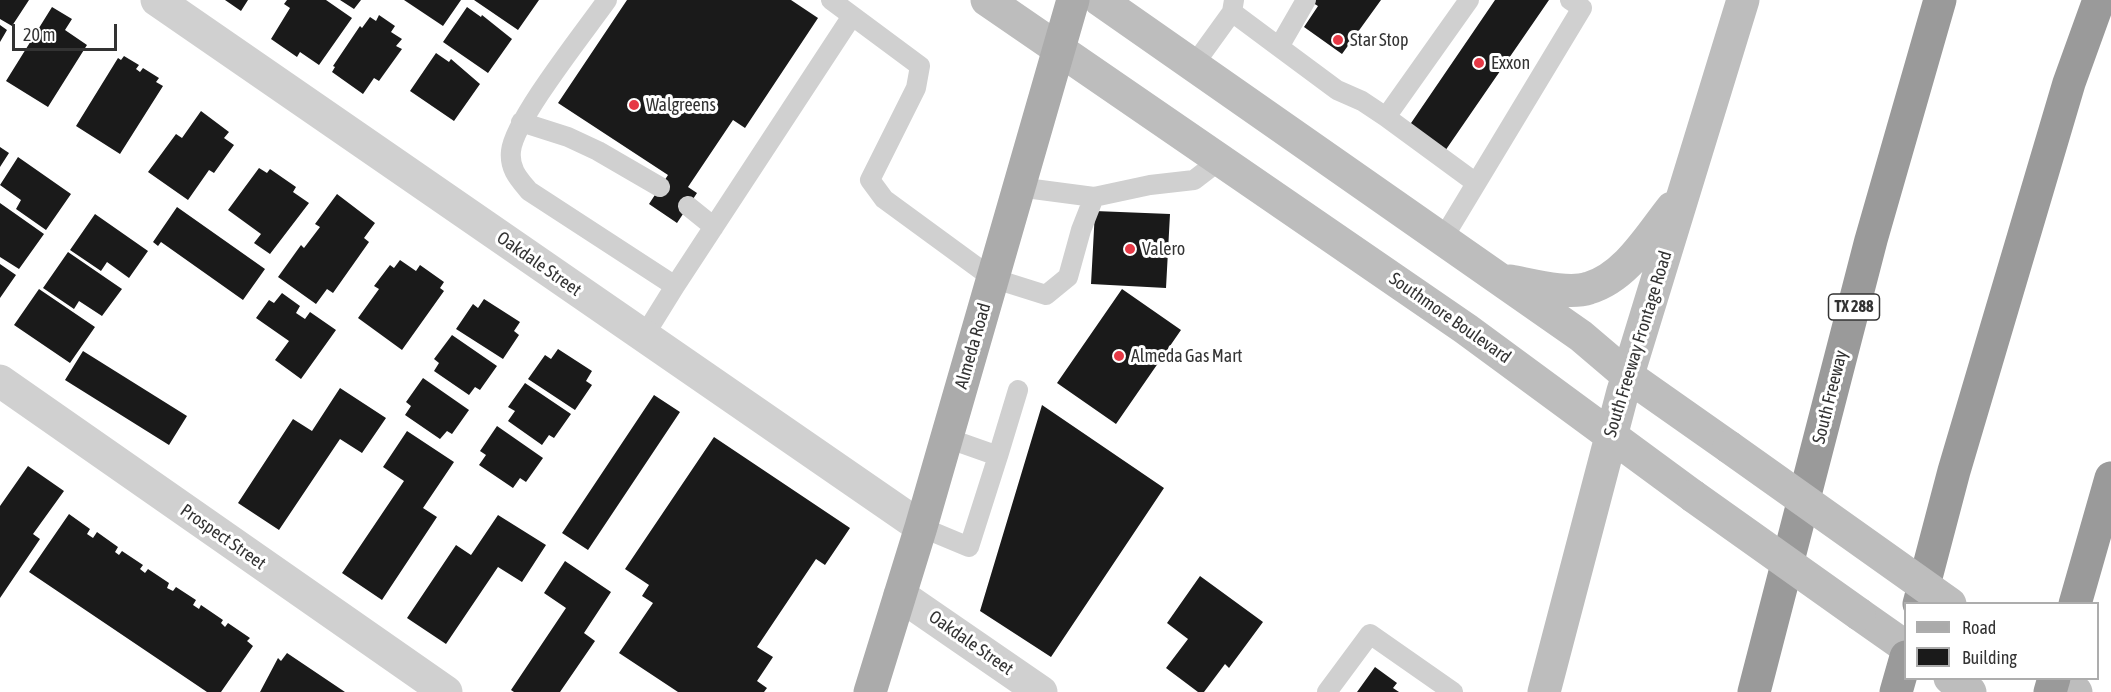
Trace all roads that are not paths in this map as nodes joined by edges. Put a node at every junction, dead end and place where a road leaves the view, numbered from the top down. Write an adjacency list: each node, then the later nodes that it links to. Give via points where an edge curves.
1 (157, 0): 32 (street, Oakdale Street)
2 (607, 0): 19 (lane)
3 (831, 0): 14 (lane)
4 (987, 0): 16 (main road, Southmore Boulevard)
5 (1073, 0): 16 (main road, Almeda Road)
6 (1100, 0): 17 (main road)
7 (1306, 0): 15 (lane)
8 (1469, 0): 18 (lane)
9 (1570, 0): 21 (lane, via 1582,8)
10 (1743, 0): 24 (main road, South Freeway Frontage Road)
11 (1941, 0): 45 (highway, South Freeway / TX 288, via 1871,240)
12 (2099, 0): 42 (highway, via 2059,117)
13 (1233, 6): 15 (lane); 17 (lane)
14 (852, 16): 27 (lane); 29 (lane, via 920,66 915,88 870,180 884,199)
15 (1279, 47): 18 (lane, via 1337,90)
16 (1057, 49): 20 (main road, Southmore Boulevard); 22 (main road, Almeda Road)
17 (1193, 66): 28 (main road)
18 (1386, 117): 21 (lane)
19 (521, 122): 23 (lane, via 598,151); 31 (lane, via 510,151 514,173 530,191)
20 (1220, 160): 25 (lane, via 1194,180 1150,184); 36 (main road, Southmore Boulevard, via 1466,329)
21 (1476, 183): 28 (lane)
22 (1018, 187): 25 (lane); 29 (main road, Almeda Road)
23 (660, 188)
24 (1683, 195): 30 (main road, via 1624,268 1588,289 1551,289); 33 (main road, South Freeway Frontage Road)
25 (1095, 197): 29 (lane, via 1068,277 1046,295)
26 (688, 206): 27 (lane)
27 (714, 227): 31 (lane)
28 (1442, 240): 30 (main road)
29 (992, 278): 37 (main road, Almeda Road)
30 (1498, 279): 33 (main road, via 1581,336)
31 (675, 286): 32 (lane)
32 (645, 336): 40 (street, Oakdale Street)
33 (1628, 376): 36 (main road, South Freeway Frontage Road); 43 (main road, bridge)
34 (0, 381): 50 (street, Prospect Street)
35 (1018, 390): 38 (lane)
36 (1611, 435): 46 (main road, Southmore Boulevard, bridge); 55 (main road, South Freeway Frontage Road)
37 (947, 438): 38 (lane); 40 (main road, Almeda Road)
38 (998, 456): 40 (lane, via 969,547)
39 (2111, 478): 44 (highway)
40 (921, 527): 41 (main road, Almeda Road)
41 (900, 595): 51 (main road, Almeda Road); 52 (street, Oakdale Street)
42 (1919, 602)
43 (1949, 602)
44 (2075, 602)
45 (1775, 616): 56 (highway, South Freeway / TX 288); 57 (highway)
46 (1904, 646)
47 (1904, 661): 58 (highway)
48 (1953, 680): 59 (main road)
49 (2058, 680): 60 (main road)
50 (432, 688)
51 (870, 692)
52 (1041, 692)
53 (1328, 692): 54 (lane, via 1370,634)
54 (1454, 692)
55 (1544, 692)
56 (1754, 692)
57 (1758, 692)
58 (1896, 692)
59 (1970, 692)
60 (2076, 692)

